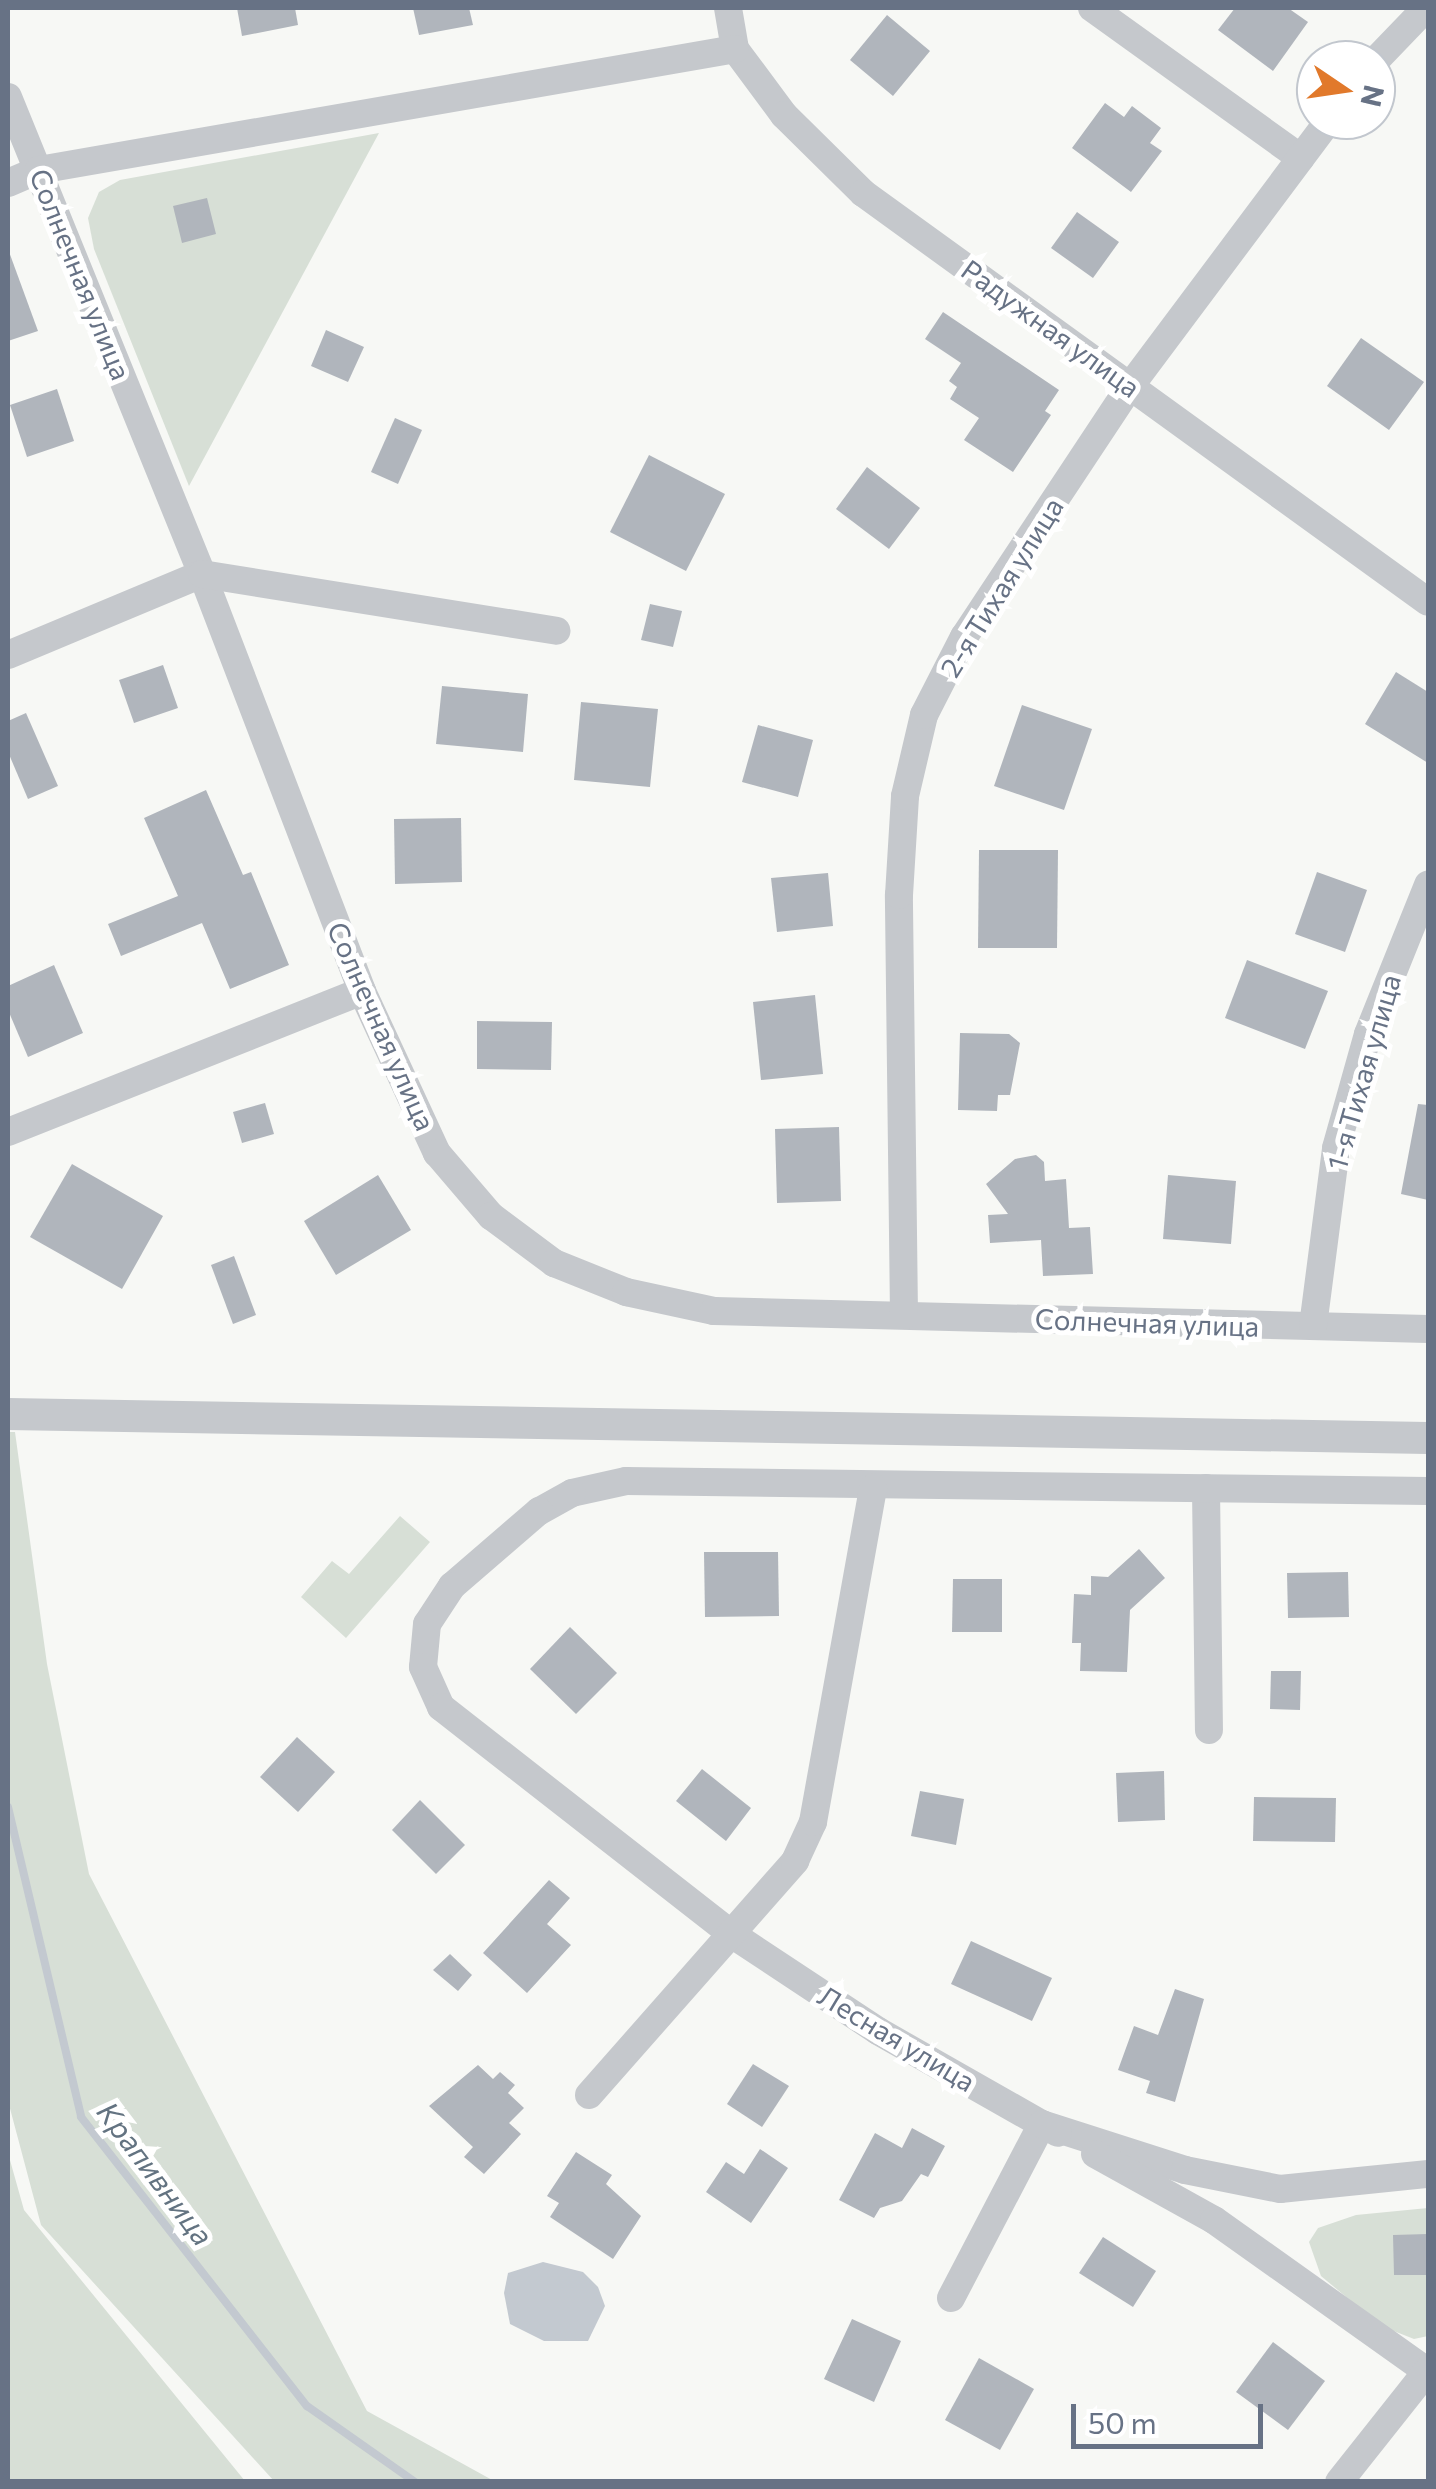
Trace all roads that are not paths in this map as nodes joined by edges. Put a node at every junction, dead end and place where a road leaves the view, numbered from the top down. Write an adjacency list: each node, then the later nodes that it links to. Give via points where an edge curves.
1 (728, 8): 5 (street, Радужная улица)
2 (1092, 8): 8 (street)
3 (1426, 8): 4 (street)
4 (1395, 40)
5 (735, 49): 9 (street); 11 (street, Радужная улица, via 784,116 863,192)
6 (8, 97): 9 (street, Солнечная улица)
7 (1314, 140): 8 (street, 2-я Тихая улица)
8 (1301, 158): 11 (street, 2-я Тихая улица)
9 (39, 170): 10 (street); 12 (street, Солнечная улица)
10 (8, 183)
11 (1132, 385): 13 (street, Радужная улица); 19 (street, 2-я Тихая улица, via 964,637 924,715 905,796 899,896)
12 (202, 574): 14 (street); 15 (street); 17 (street, Солнечная улица)
13 (1428, 602)
14 (556, 631)
15 (8, 655)
16 (1428, 885): 20 (street, 1-я Тихая улица, via 1368,1034 1336,1148)
17 (362, 991): 18 (street); 19 (street, Солнечная улица, via 437,1153 491,1216 554,1263 626,1292 714,1311)
18 (8, 1132)
19 (904, 1315): 20 (street, Солнечная улица)
20 (1314, 1326): 21 (street, Солнечная улица)
21 (1428, 1329)
22 (8, 1414): 23 (street)
23 (1428, 1438)
24 (874, 1487): 25 (street); 28 (street, via 813,1822 796,1861); 28 (street, Лесная улица, via 626,1481 572,1494 539,1511 452,1586 427,1624 423,1667 441,1707)
25 (1206, 1488): 26 (street); 27 (street)
26 (1428, 1491)
27 (1209, 1730)
28 (733, 1936): 29 (street); 30 (street, Лесная улица, via 878,2031)
29 (589, 2095)
30 (1042, 2124): 31 (street, Лесная улица, via 1185,2170 1280,2188); 32 (street); 33 (street, via 1214,2220)
31 (1428, 2174)
32 (951, 2298)
33 (1428, 2371): 34 (street)
34 (1338, 2482)

